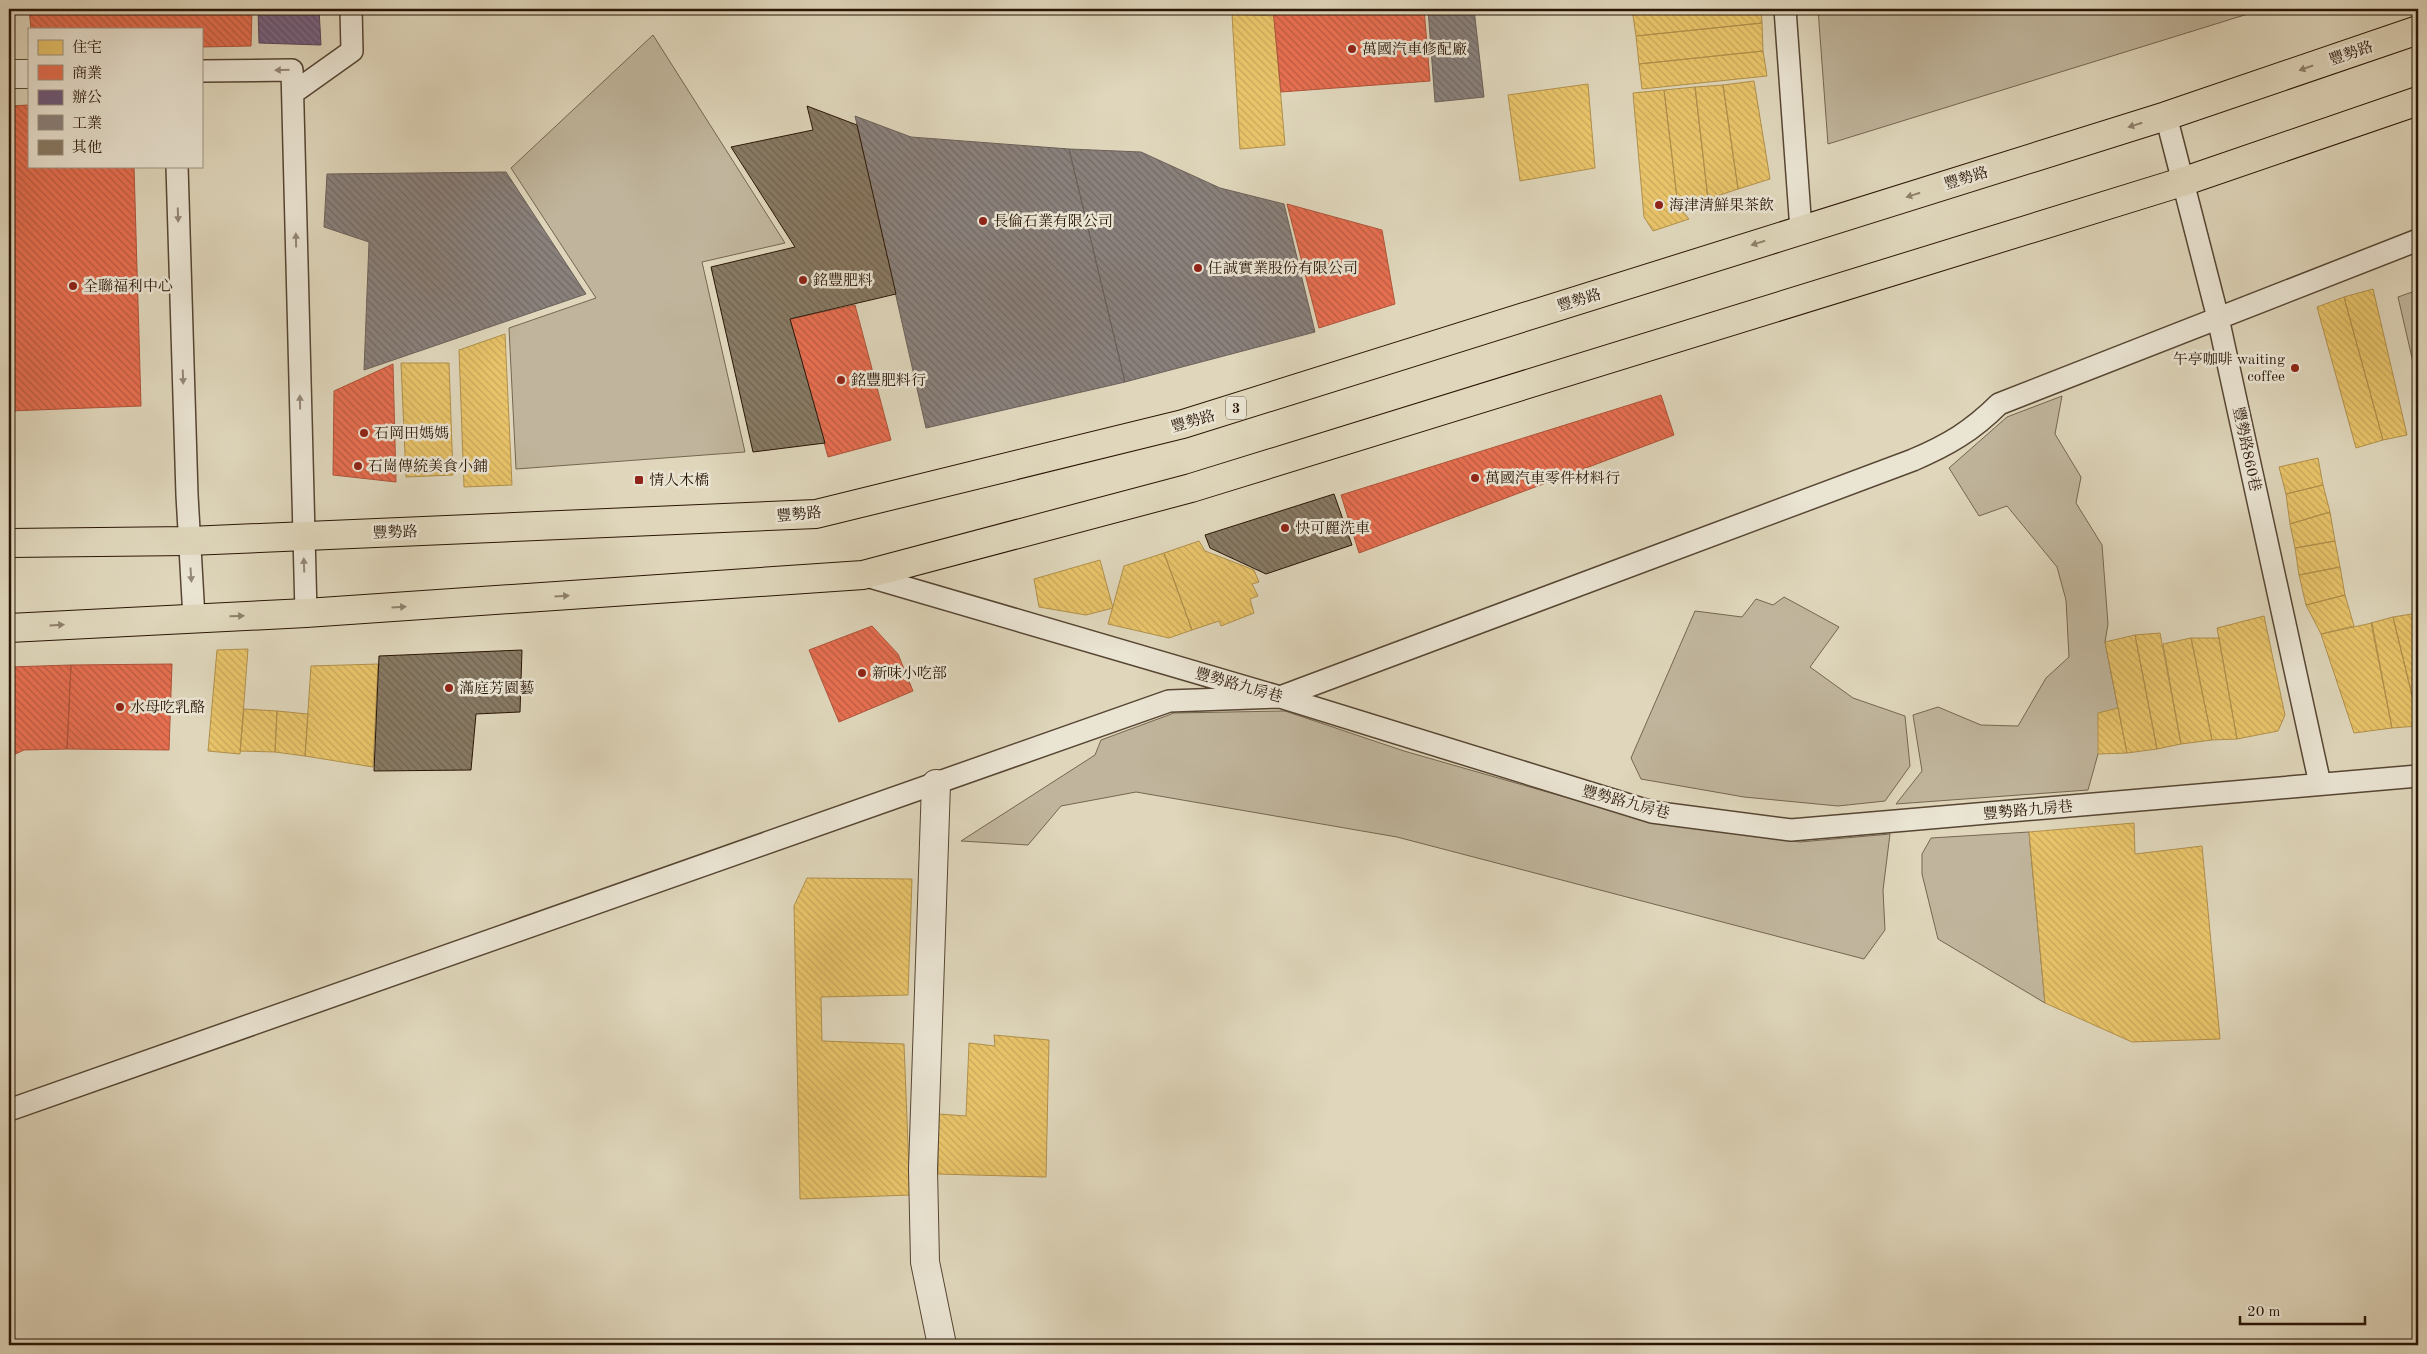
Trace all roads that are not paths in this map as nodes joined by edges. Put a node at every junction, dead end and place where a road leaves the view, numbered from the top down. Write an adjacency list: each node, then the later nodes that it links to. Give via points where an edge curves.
1 (351, 9): 7 (lane, via 352,51)
2 (1786, 9): 12 (lane)
3 (2418, 30): 9 (main road, 豐勢路 / 3, one-way to 9)
4 (202, 71): 7 (lane, one-way to 4, via 292,70)
5 (9, 74): 6 (street)
6 (28, 74)
7 (293, 93): 15 (lane, one-way to 7)
8 (2418, 101): 11 (main road)
9 (2166, 116): 11 (lane, 豐勢路860巷); 12 (main road, 豐勢路 / 3, one-way to 12)
10 (177, 168): 16 (lane, one-way to 16)
11 (2185, 181): 14 (lane, 豐勢路860巷); 18 (main road, via 1191,488)
12 (1800, 230): 15 (main road, 豐勢路 / 3, one-way to 15, via 1183,424 816,514)
13 (2418, 240): 14 (lane)
14 (2218, 318): 22 (lane, via 1999,404 1964,435 1913,460); 25 (lane, 豐勢路860巷)
15 (303, 535): 16 (main road, 豐勢路 / 3); 19 (lane, one-way to 15)
16 (189, 541): 17 (main road, 豐勢路 / 3); 20 (lane, one-way to 20)
17 (9, 543)
18 (863, 575): 19 (main road, one-way to 18); 22 (lane, 豐勢路九房巷)
19 (306, 613): 20 (main road, one-way to 19)
20 (194, 618): 21 (main road, one-way to 20)
21 (9, 628)
22 (1280, 696): 24 (lane, via 1169,702); 25 (lane, 豐勢路九房巷, via 1652,812 1791,830)
23 (2418, 776): 25 (lane, 豐勢路九房巷)
24 (936, 784): 26 (lane); 27 (street, via 923,1169 925,1262)
25 (2320, 784)
26 (9, 1110)
27 (942, 1345)

